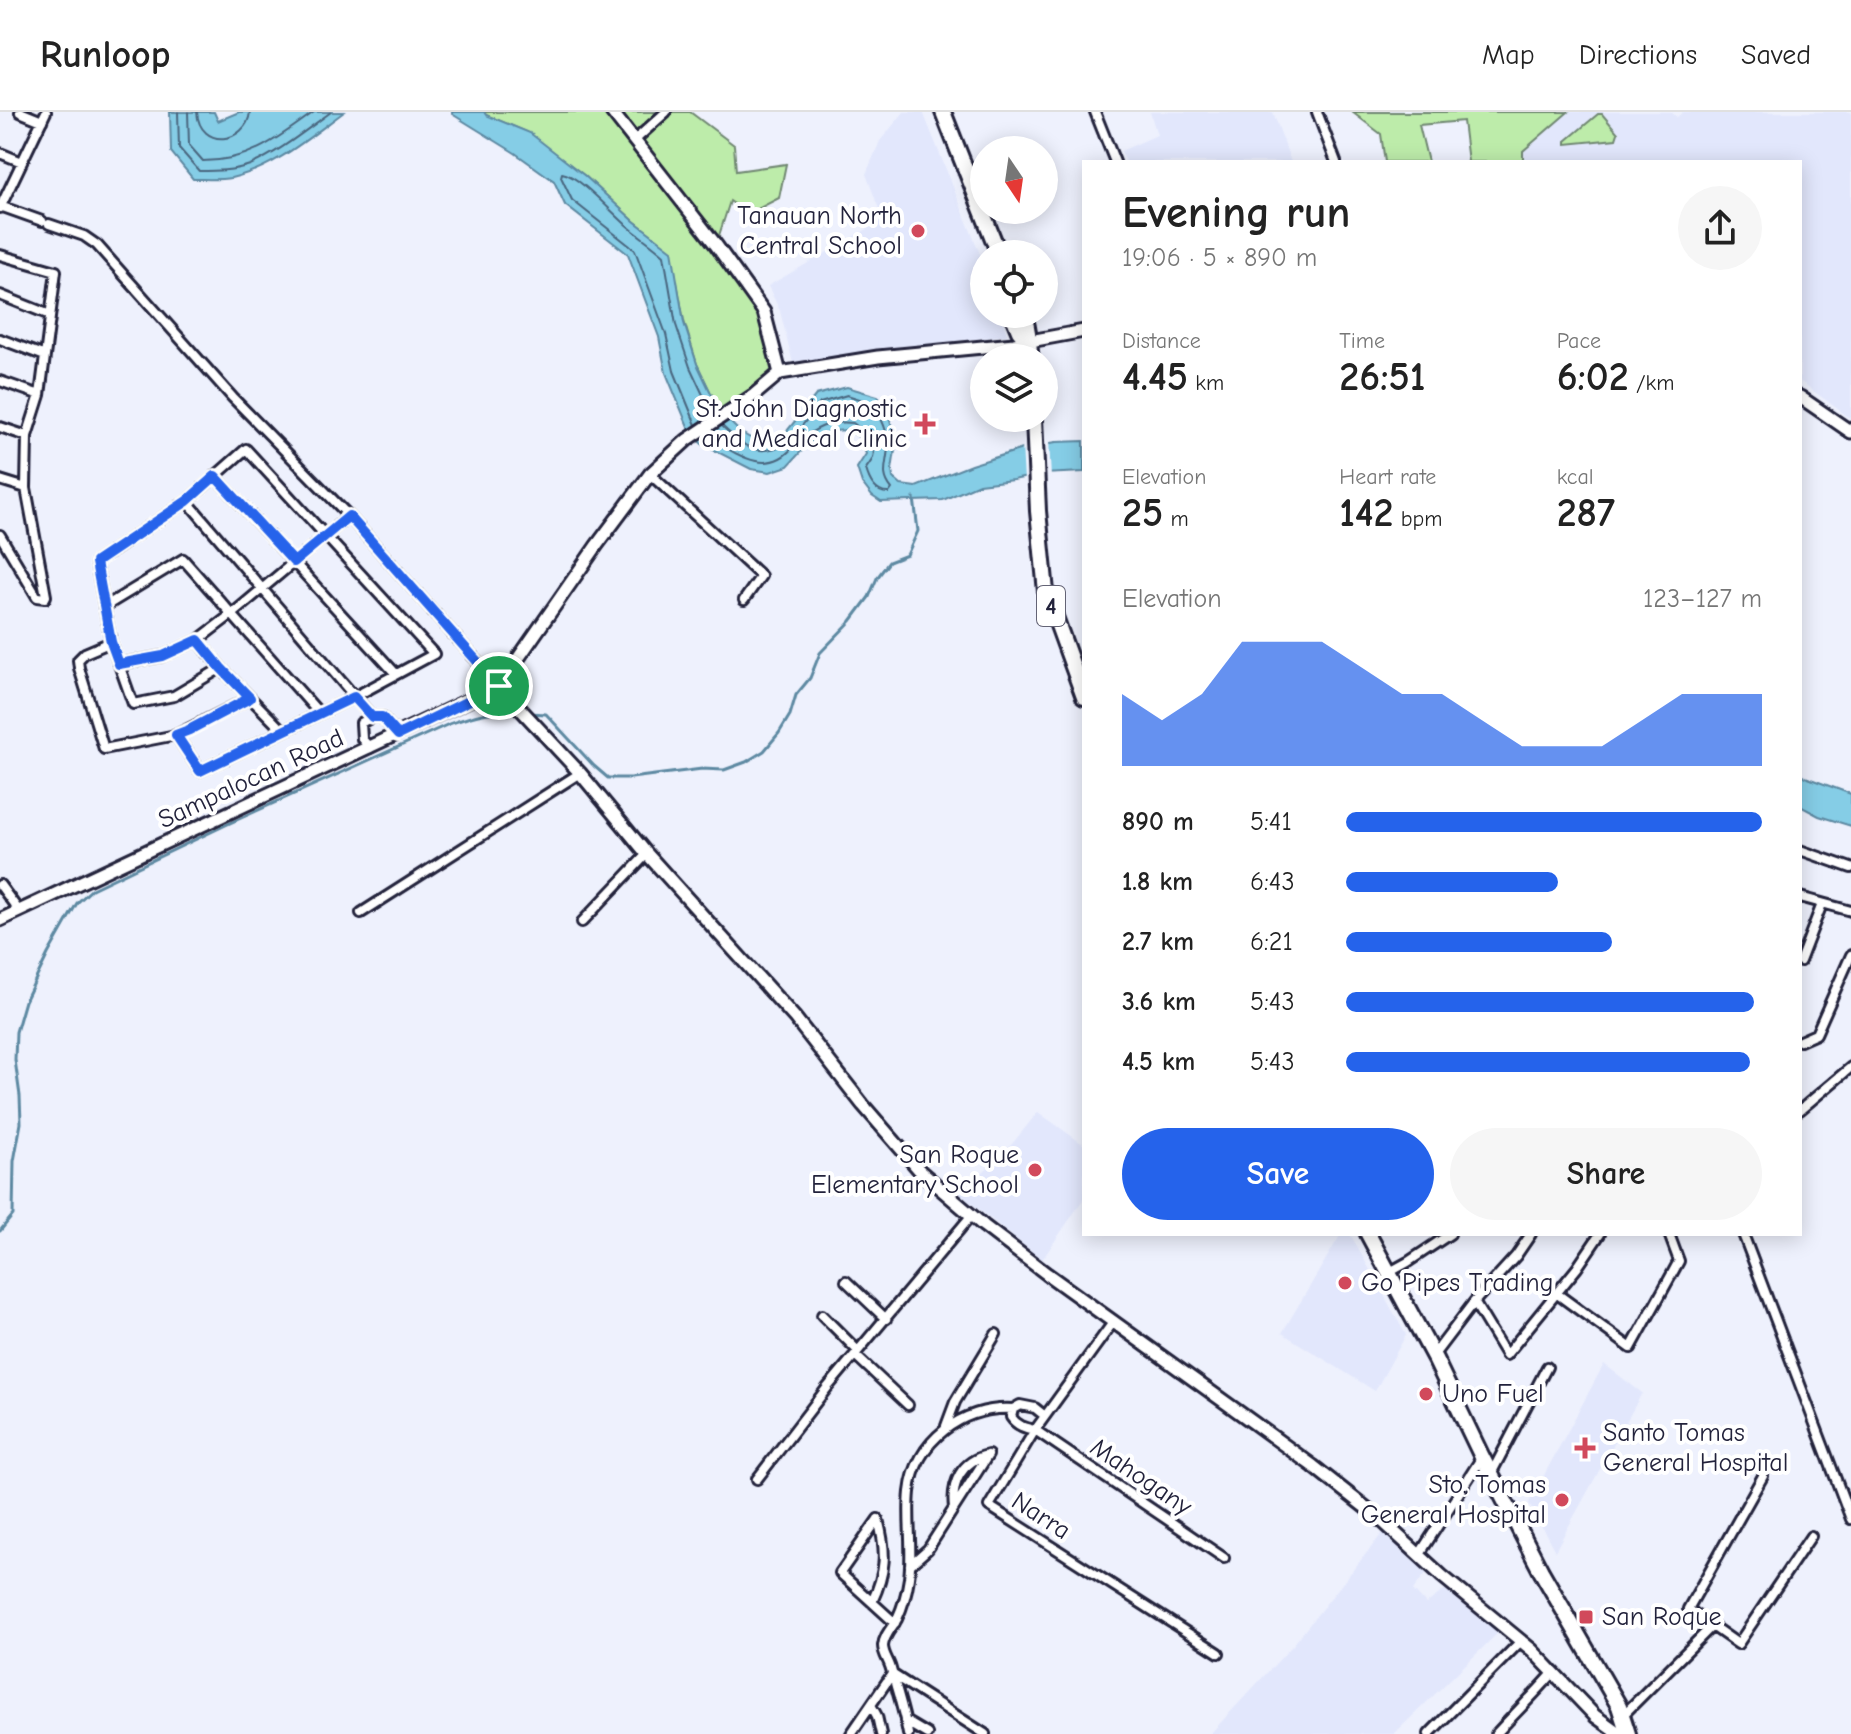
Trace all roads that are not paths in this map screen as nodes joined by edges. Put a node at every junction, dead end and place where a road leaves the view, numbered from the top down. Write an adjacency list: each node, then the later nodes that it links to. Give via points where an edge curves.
1 (20, 112): 8 (street)
2 (612, 112): 9 (street)
3 (666, 112): 9 (street)
4 (933, 112): 15 (highway)
5 (943, 112): 16 (highway)
6 (1095, 112): 11 (street)
7 (1317, 112): 12 (street)
8 (44, 116): 13 (street)
9 (635, 140): 26 (street, via 764,312)
10 (0, 153): 13 (street)
11 (1114, 160)
12 (1335, 160)
13 (22, 162): 14 (street)
14 (0, 207): 39 (street, via 97,245 233,398)
15 (983, 240)
16 (993, 240)
17 (0, 255): 19 (street, via 56,271)
18 (0, 295): 19 (street)
19 (50, 315): 25 (street)
20 (1018, 328): 24 (highway)
21 (1028, 328): 24 (highway)
22 (1082, 331): 24 (street)
23 (0, 339): 25 (street)
24 (1028, 342): 26 (street)
25 (45, 356): 28 (street)
26 (780, 373): 34 (street, Sampalocan Road, via 687,440)
27 (0, 381): 28 (street)
28 (40, 395): 33 (street)
29 (1802, 398): 32 (street)
30 (0, 427): 33 (street)
31 (1034, 432): 53 (highway, 4, via 1046,592)
32 (1851, 432)
33 (27, 436): 37 (street)
34 (650, 474): 44 (street, via 761,576); 52 (street, Sampalocan Road)
35 (215, 476): 38 (street); 41 (street, via 246,449); 42 (street)
36 (0, 480): 37 (street)
37 (26, 488): 40 (street, via 45,598 37,597)
38 (187, 501): 43 (street); 45 (street, via 96,562)
39 (349, 516): 41 (street); 52 (street)
40 (0, 535)
41 (326, 536): 42 (street); 51 (street, via 434,654)
42 (294, 562): 43 (street); 51 (street)
43 (262, 588): 46 (street); 54 (street)
44 (744, 600)
45 (104, 607): 46 (street, via 183,559); 48 (street)
46 (232, 614): 47 (street); 56 (street)
47 (198, 640): 49 (street, via 163,656); 50 (street)
48 (111, 642): 49 (street); 59 (street, via 78,660 104,749)
49 (119, 664): 50 (street, via 133,704 174,696)
50 (221, 668): 55 (street)
51 (396, 674): 54 (street)
52 (499, 686): 60 (street, Sampalocan Road); 62 (street)
53 (1082, 691)
54 (354, 697): 56 (street); 57 (street)
55 (250, 698): 58 (street); 59 (street)
56 (319, 713): 58 (street)
57 (372, 717): 60 (street, via 382,717); 61 (street, via 361,723 362,739)
58 (283, 731): 59 (street, via 200,771)
59 (176, 735)
60 (398, 735): 61 (street, Sampalocan Road)
61 (370, 748): 69 (street, Sampalocan Road)
62 (580, 773): 64 (street); 71 (street)
63 (1802, 851): 65 (street)
64 (647, 854): 73 (street); 79 (street, via 795,1018 921,1172)
65 (1851, 868)
66 (0, 885): 69 (street)
67 (1802, 898): 68 (street)
68 (1822, 904): 70 (street); 75 (street)
69 (19, 911): 72 (street, Sampalocan Road)
70 (1851, 911)
71 (361, 913)
72 (0, 920)
73 (582, 922)
74 (1851, 955): 76 (street, via 1816,1034)
75 (1802, 956)
76 (1802, 1040)
77 (1851, 1067): 78 (street)
78 (1802, 1108)
79 (971, 1216): 91 (street); 92 (street)
80 (1369, 1236): 86 (highway)
81 (1447, 1236): 86 (street)
82 (1530, 1236): 89 (street)
83 (1599, 1236): 88 (street)
84 (1670, 1236): 88 (street, via 1679,1261 1631,1348)
85 (1744, 1236): 107 (street)
86 (1388, 1273): 95 (highway)
87 (846, 1281): 91 (street)
88 (1556, 1293): 89 (street, via 1506,1355)
89 (1474, 1302): 95 (street)
90 (822, 1315): 94 (street)
91 (886, 1319): 94 (street)
92 (1114, 1321): 99 (street, Narra); 109 (street, via 1313,1466)
93 (996, 1334): 100 (street)
94 (857, 1353): 97 (street); 105 (street)
95 (1433, 1356): 102 (highway)
96 (1547, 1367): 103 (street)
97 (908, 1405)
98 (1012, 1413): 99 (street, via 1026,1405); 100 (street, via 1002,1408 983,1412); 101 (street, via 1014,1423)
99 (1045, 1416): 101 (street, Narra)
100 (946, 1427): 111 (street, via 915,1466 908,1508)
101 (1035, 1430): 110 (street, Mahogany); 116 (street, Narra, via 989,1506)
102 (1482, 1457): 103 (highway); 109 (street)
103 (1491, 1475): 121 (highway)
104 (1763, 1476): 114 (street, via 1688,1609)
105 (757, 1479)
106 (954, 1509): 106 (street, via 952,1491 960,1473 988,1455); 111 (street, via 928,1549)
107 (1851, 1519)
108 (1811, 1536): 114 (street, via 1738,1644)
109 (1419, 1555): 115 (street)
110 (1224, 1558)
111 (910, 1565): 113 (street)
112 (872, 1602): 112 (street, via 885,1559 878,1519 840,1573); 113 (street)
113 (895, 1623): 118 (street, via 883,1643)
114 (1712, 1626): 121 (street)
115 (1521, 1641): 117 (street); 127 (street)
116 (1219, 1653)
117 (1554, 1672): 121 (street, via 1595,1716); 128 (street)
118 (892, 1674): 119 (street); 120 (street); 126 (street)
119 (871, 1705): 122 (street); 123 (street)
120 (905, 1721): 124 (street); 125 (street)
121 (1627, 1728)
122 (851, 1734)
123 (881, 1734)
124 (908, 1734)
125 (927, 1734)
126 (985, 1734)
127 (1429, 1734)
128 (1496, 1734)

